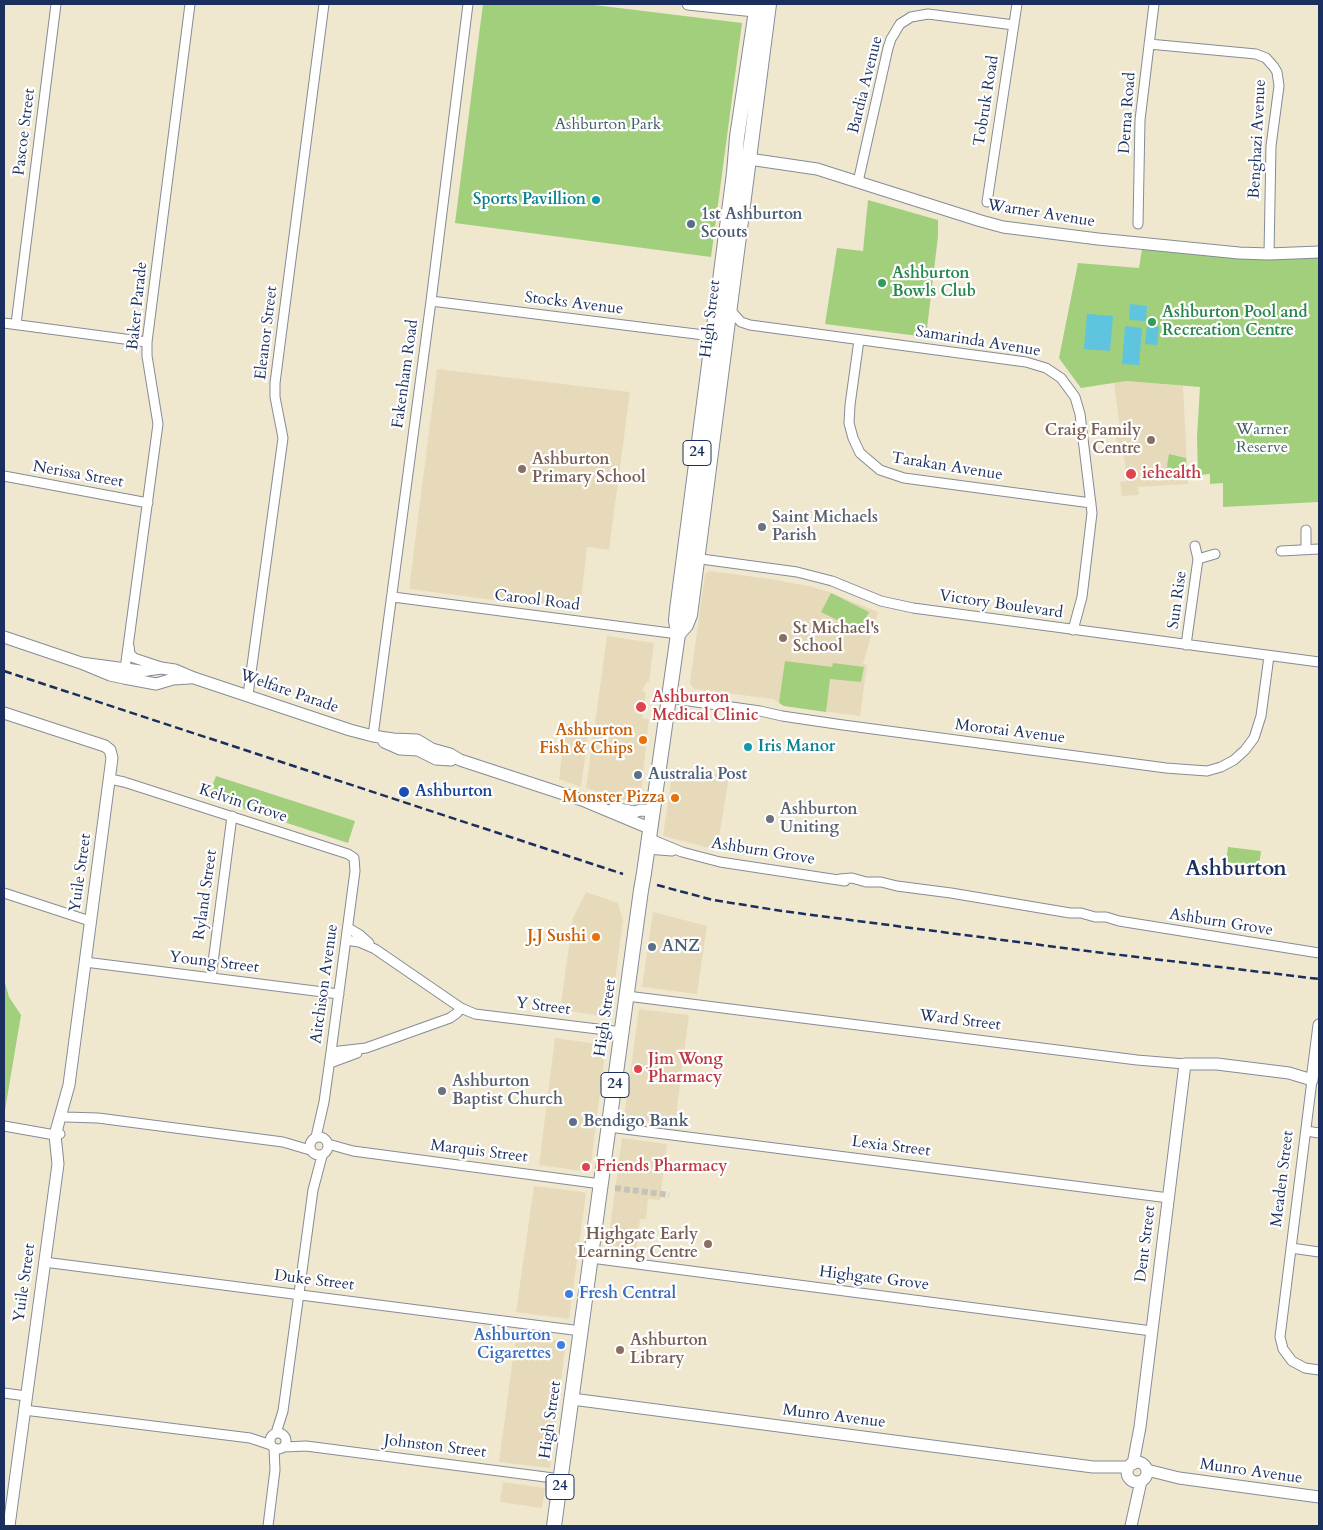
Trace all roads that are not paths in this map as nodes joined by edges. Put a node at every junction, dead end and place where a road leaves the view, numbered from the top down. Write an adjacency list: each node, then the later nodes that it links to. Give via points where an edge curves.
1 (56, 4): 21 (street, Pascoe Street)
2 (190, 4): 24 (street, Baker Parade)
3 (324, 4): 47 (street, Eleanor Street, via 275,383 282,438)
4 (469, 4): 18 (street, Fakenham Road)
5 (688, 4): 8 (street)
6 (1017, 4): 9 (street, Tobruk Road)
7 (1154, 4): 10 (street, Derna Road)
8 (762, 8): 11 (main road, High Street / 24, via 737,136); 12 (main road, High Street / 24)
9 (1014, 25): 13 (street, Bardia Avenue, via 928,14 911,17 900,24 888,48); 14 (street, Tobruk Road)
10 (1149, 44): 15 (street, Derna Road, via 1140,120); 17 (street, Benghazi Avenue, via 1256,54 1266,58 1274,67 1279,86 1271,146)
11 (736, 157): 12 (street, Warner Avenue); 22 (main road, High Street / 24)
12 (750, 160): 13 (street, Warner Avenue, via 805,167); 19 (main road, High Street / 24)
13 (858, 182): 17 (street, Warner Avenue, via 1003,227 1146,245)
14 (987, 202)
15 (1138, 224)
16 (1319, 252): 17 (street, Warner Avenue)
17 (1269, 254)
18 (431, 301): 22 (street, Stocks Avenue); 36 (street, Fakenham Road)
19 (730, 310): 23 (street, Samarinda Avenue, via 741,322 750,325); 34 (main road, High Street / 24)
20 (4, 323): 21 (street)
21 (16, 324): 24 (street)
22 (712, 336): 34 (main road, High Street / 24)
23 (859, 340): 27 (street, Samarinda Avenue, via 1026,362 1053,373 1070,390 1078,405); 27 (street, Tarakan Avenue, via 849,423 860,453 880,470 904,478)
24 (147, 342): 26 (street, Baker Parade, via 159,420)
25 (4, 476): 26 (street, Nerissa Street)
26 (148, 503): 40 (street, Baker Parade)
27 (1091, 503): 37 (street, Samarinda Avenue, via 1092,519)
28 (1306, 530): 30 (street)
29 (1195, 546): 35 (street, Sun Rise)
30 (1306, 549): 31 (street); 32 (street)
31 (1319, 549)
32 (1281, 551)
33 (1215, 554): 35 (street, Sun Rise)
34 (691, 557): 37 (street, Victory Boulevard, via 797,572 907,607); 38 (main road, High Street / 24, via 690,615)
35 (1198, 558): 41 (street, Sun Rise)
36 (392, 597): 38 (street, Carool Road); 50 (street, Fakenham Road)
37 (1078, 630): 41 (street, Victory Boulevard)
38 (678, 634): 48 (main road, High Street / 24)
39 (4, 637): 45 (street, Welfare Parade, via 81,662 100,672)
40 (128, 643): 44 (street, via 134,658); 45 (street, Baker Parade)
41 (1186, 645): 42 (street, Victory Boulevard)
42 (1269, 656): 43 (street, Victory Boulevard); 48 (street, Morotai Avenue, via 1254,738 1234,760 1207,771 843,725)
43 (1319, 662)
44 (166, 668): 45 (street, Welfare Parade); 46 (street, Welfare Parade)
45 (124, 674): 46 (street, Welfare Parade, via 156,684 179,677)
46 (194, 678): 47 (street, Welfare Parade)
47 (248, 695): 50 (street, Welfare Parade)
48 (668, 698): 53 (main road, High Street / 24)
49 (4, 713): 51 (street, Yuile Street, via 105,746 112,754)
50 (373, 736): 52 (street, Welfare Parade, via 394,747 420,746 436,759 460,760)
51 (110, 778): 54 (street, Kelvin Grove); 58 (street, Yuile Street)
52 (592, 803): 53 (street, Welfare Parade, via 634,812); 55 (street, Welfare Parade)
53 (652, 812): 55 (main road, High Street / 24)
54 (232, 816): 56 (street, Kelvin Grove, via 348,854 356,862); 64 (street, Ryland Street)
55 (648, 838): 62 (street, Ashburn Grove, via 682,852 730,863 840,879 865,887 896,886 961,895 1070,913 1095,922 1119,921); 66 (main road, High Street / 24, bridge)
56 (355, 870): 59 (street, Aitchison Avenue)
57 (4, 893): 58 (street)
58 (90, 921): 63 (street, Yuile Street)
59 (348, 928): 60 (street, Aitchison Avenue); 61 (street, Y Street)
60 (346, 940): 61 (street, Y Street); 65 (street, Aitchison Avenue)
61 (375, 948): 67 (street, Y Street)
62 (1319, 953)
63 (85, 962): 64 (street, Young Street); 75 (street, Yuile Street)
64 (210, 978): 65 (street, Young Street)
65 (339, 994): 71 (street, Aitchison Avenue)
66 (627, 996): 69 (main road, High Street / 24); 73 (street, Ward Street)
67 (461, 1008): 69 (street, Y Street, via 475,1014); 70 (street, via 450,1018)
68 (1319, 1025): 74 (street, Meaden Street)
69 (622, 1032): 77 (main road, High Street / 24)
70 (366, 1048): 71 (street); 72 (street)
71 (331, 1052): 72 (street, Aitchison Avenue)
72 (330, 1064): 82 (street, Aitchison Avenue)
73 (1185, 1064): 74 (street, Ward Street, via 1217,1064); 86 (street, Dent Street)
74 (1313, 1076): 78 (street, Meaden Street)
75 (65, 1114): 79 (street, Yuile Street); 81 (street, Marquis Street)
76 (4, 1126): 79 (street)
77 (609, 1127): 84 (main road, High Street / 24); 86 (street, Lexia Street)
78 (1306, 1131): 80 (street); 87 (street, Meaden Street)
79 (58, 1133): 90 (street, Yuile Street, via 62,1148)
80 (1319, 1133)
81 (283, 1142): 82 (street, Marquis Street); 83 (street, Marquis Street)
82 (321, 1145): 83 (street, Marquis Street, via 316,1156); 83 (street, Aitchison Avenue, via 309,1144); 84 (street, Marquis Street); 85 (street, Aitchison Avenue)
83 (311, 1152): 85 (street, Aitchison Avenue)
84 (601, 1184): 89 (main road, High Street / 24)
85 (313, 1190): 91 (street, Aitchison Avenue)
86 (1168, 1198): 92 (street, Dent Street)
87 (1291, 1248): 88 (street); 94 (street, Meaden Street, via 1280,1337 1283,1349 1292,1361 1305,1368)
88 (1319, 1252)
89 (591, 1258): 92 (street, Highgate Grove); 93 (main road, High Street / 24)
90 (44, 1262): 91 (street, Duke Street); 96 (street, Yuile Street)
91 (299, 1294): 93 (street, Duke Street); 99 (street, Aitchison Avenue)
92 (1152, 1330): 100 (street, Dent Street)
93 (581, 1331): 97 (main road, High Street / 24)
94 (1319, 1370)
95 (4, 1393): 96 (street)
96 (26, 1396): 98 (street, Yuile Street)
97 (572, 1399): 100 (street, Munro Avenue); 101 (main road, High Street / 24)
98 (24, 1410): 99 (street, Johnston Street); 104 (street, Yuile Street)
99 (279, 1441): 101 (street, Johnston Street); 105 (street, Aitchison Avenue)
100 (1137, 1472): 102 (street, Munro Avenue); 103 (street, Dent Street)
101 (561, 1479): 106 (main road, High Street / 24)
102 (1319, 1497)
103 (1131, 1524)
104 (9, 1526)
105 (268, 1526)
106 (554, 1526)

